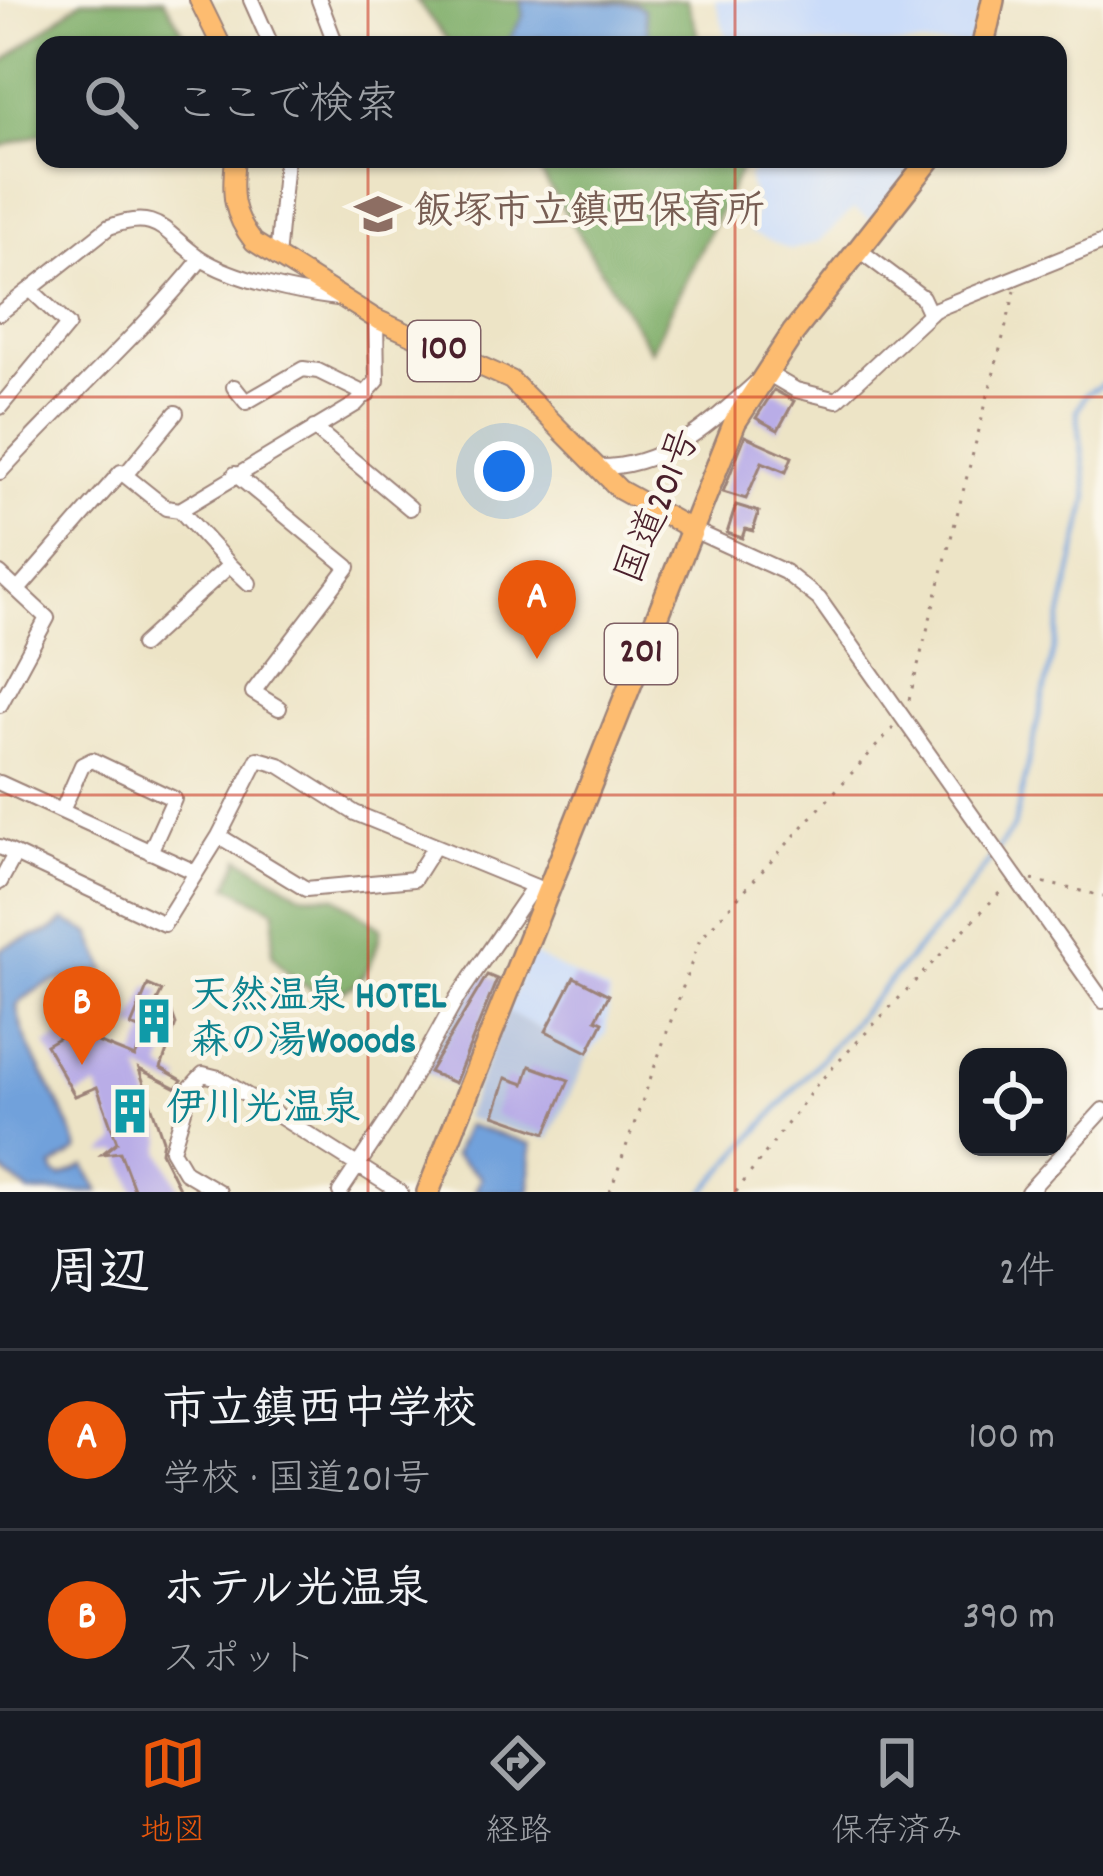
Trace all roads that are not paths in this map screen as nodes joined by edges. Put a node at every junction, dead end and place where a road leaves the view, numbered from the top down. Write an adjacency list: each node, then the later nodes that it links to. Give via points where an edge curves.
1 (199, 0): 5 (main road)
2 (251, 0): 6 (street)
3 (319, 0): 7 (street)
4 (993, 0): 8 (highway)
5 (217, 36)
6 (267, 36)
7 (333, 36)
8 (984, 36)
9 (234, 168): 15 (main road, 100, via 230,197 239,223)
10 (285, 168): 15 (street)
11 (923, 168): 13 (highway, 国道201号 / 201)
12 (1103, 242): 18 (street)
13 (859, 250): 18 (street, via 922,297); 21 (highway, 国道201号 / 201)
14 (201, 259): 16 (street, via 164,226 120,222); 17 (street, via 292,292); 28 (street, via 143,331 79,384)
15 (277, 259): 17 (main road, 100)
16 (31, 290): 19 (street); 24 (street, via 68,325)
17 (337, 298): 20 (main road, 100)
18 (930, 314): 21 (street, via 837,400)
19 (0, 316)
20 (376, 320): 23 (street, via 377,381); 27 (main road, 100, via 511,380)
21 (767, 373): 27 (street, via 658,457); 33 (highway, 国道201号 / 201, via 735,422)
22 (234, 386): 23 (street, via 246,402 303,369 318,370)
23 (367, 395): 26 (street)
24 (0, 407)
25 (176, 413): 30 (street)
26 (314, 428): 29 (street); 31 (street)
27 (596, 467): 33 (main road, 100, via 648,509)
28 (0, 472)
29 (236, 474): 32 (street); 40 (street, via 348,568 253,692)
30 (124, 475): 32 (street); 37 (street)
31 (410, 508)
32 (180, 510): 34 (street)
33 (691, 529): 49 (highway, 国道201号 / 201); 50 (street, via 800,581 819,599)
34 (230, 565): 36 (street); 38 (street)
35 (0, 574): 37 (street)
36 (249, 583)
37 (18, 590): 39 (street, via 47,618)
38 (142, 645)
39 (0, 705)
40 (279, 708)
41 (0, 783): 42 (street)
42 (62, 811): 46 (street); 46 (street, via 82,765 92,760 173,800)
43 (219, 836): 44 (street, via 306,889 413,879); 44 (street, via 258,758 356,813); 47 (street)
44 (435, 845): 49 (street)
45 (7, 851): 47 (street, via 164,924); 48 (street)
46 (150, 852): 47 (street)
47 (195, 872)
48 (0, 882)
49 (540, 889): 52 (street, via 458,998); 56 (highway, 国道201号 / 201)
50 (1103, 1001)
51 (1103, 1110): 57 (street)
52 (356, 1164): 53 (street, via 203,1074 191,1087 172,1150 185,1172); 54 (street); 55 (street)
53 (219, 1192)
54 (340, 1192)
55 (400, 1192)
56 (428, 1192)
57 (1028, 1192)

